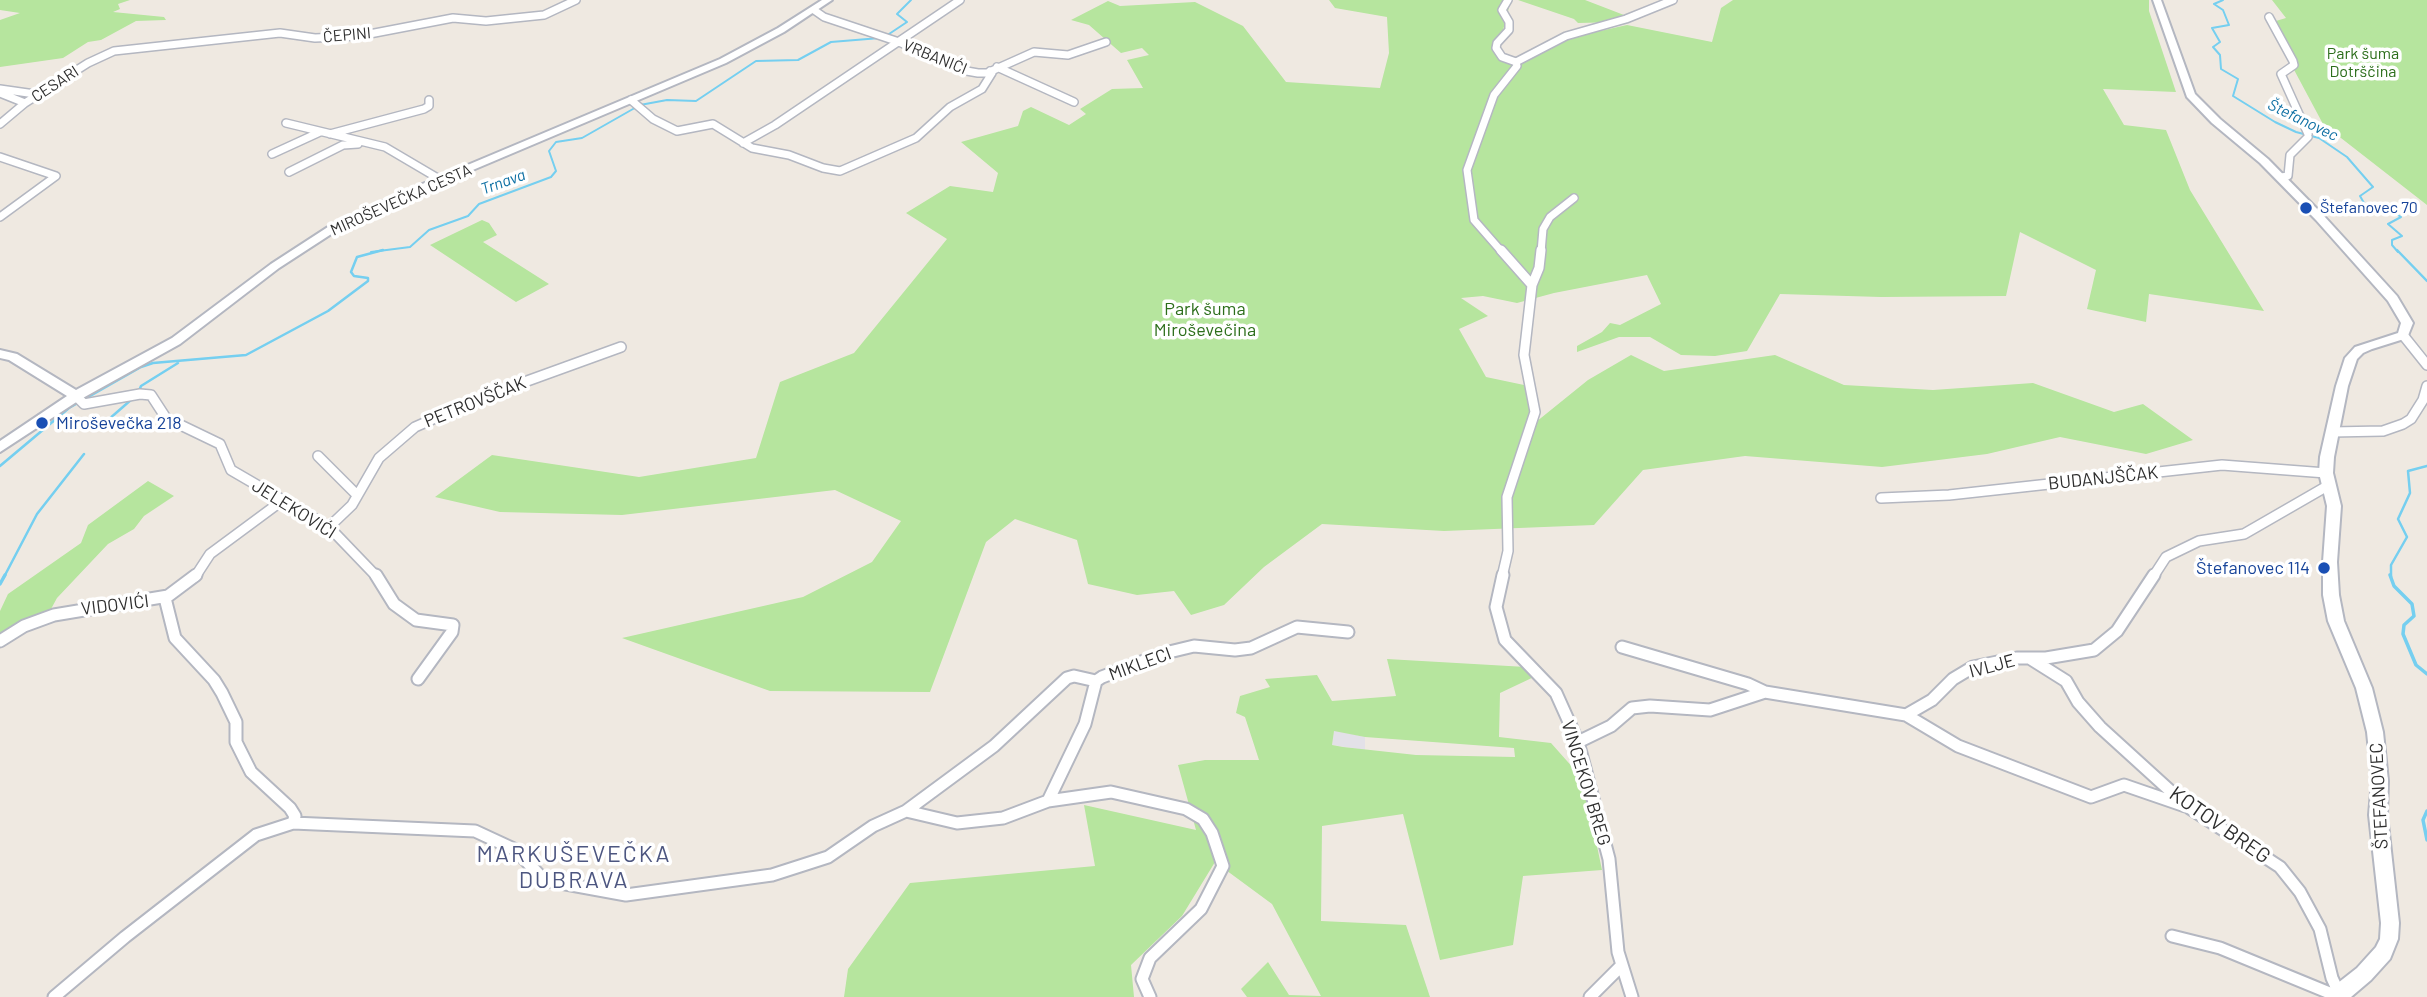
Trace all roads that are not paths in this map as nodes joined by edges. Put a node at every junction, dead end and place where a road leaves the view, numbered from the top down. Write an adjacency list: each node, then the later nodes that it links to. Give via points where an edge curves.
1 (576, 0): 11 (street, ČEPINI, via 544,15 486,22 453,18 359,36 314,38 280,33)
2 (828, 0): 7 (street, MIROŠEVEČKA CESTA)
3 (960, 0): 9 (street)
4 (1508, 0): 12 (street, via 1502,10 1509,30 1496,48 1502,57)
5 (1673, 0): 12 (street, via 1566,36)
6 (2157, 0): 29 (street, via 2190,95)
7 (814, 10): 9 (street, VRBANIĆI); 19 (street, MIROŠEVEČKA CESTA)
8 (2269, 17): 29 (street, via 2293,61 2281,74 2308,136 2290,155 2288,176)
9 (899, 42): 13 (street, VRBANIĆI, via 961,70 978,73); 24 (street)
10 (1105, 42): 13 (street, VRBANIĆI, via 1068,55 1034,52)
11 (114, 51): 15 (street, CESARI)
12 (1516, 62): 33 (street, via 1515,71 1494,95 1467,170 1474,220)
13 (994, 69): 17 (street); 24 (street, via 982,89 950,107 916,138 840,171)
14 (0, 91): 15 (street); 18 (street)
15 (42, 95): 18 (street, CESARI)
16 (429, 100): 23 (street, via 424,109)
17 (1074, 102)
18 (25, 103): 21 (street, CESARI)
19 (635, 104): 24 (street, via 677,131 713,124); 30 (street, MIROŠEVEČKA CESTA)
20 (286, 123): 22 (street)
21 (0, 124)
22 (320, 132): 23 (street); 26 (street)
23 (330, 135): 25 (street)
24 (743, 143)
25 (392, 152): 28 (street, via 348,144); 30 (street)
26 (272, 154)
27 (0, 157): 32 (street, via 57,176)
28 (289, 172)
29 (2281, 177): 34 (street, via 2401,309 2407,323)
30 (441, 180): 39 (street, MIROŠEVEČKA CESTA, via 335,227 176,341)
31 (1574, 198): 33 (street, VINCEKOV BREG, via 1550,217 1543,229 1539,268)
32 (0, 217)
33 (1532, 285): 57 (street, VINCEKOV BREG, via 1524,355 1527,383 1534,396 1532,427 1507,498 1508,551 1496,607 1505,640 1556,693)
34 (2403, 335): 37 (street); 40 (street, ŠTEFANOVEC, via 2355,353)
35 (621, 347): 44 (street, PETROVŠČAK, via 415,427 379,458)
36 (0, 354): 39 (street, via 13,357)
37 (2427, 365)
38 (2427, 386): 40 (street, via 2411,419 2403,424 2383,431)
39 (79, 400): 41 (street, MIROŠEVEČKA CESTA); 46 (street, JELEKOVIĆI, via 102,403 137,395 153,397 166,418 220,444 230,470)
40 (2332, 432): 43 (street, ŠTEFANOVEC)
41 (0, 447)
42 (318, 456): 44 (street)
43 (2327, 479): 45 (street, BUDANJŠČAK, via 2222,466); 52 (street, IVLJE, via 2244,534 2199,541 2166,557 2117,631 2094,650); 64 (street, ŠTEFANOVEC, via 2334,506 2331,595 2375,732 2378,815 2390,923 2383,953)
44 (357, 495): 47 (street, PETROVŠČAK)
45 (1881, 498)
46 (283, 500): 47 (street, JELEKOVIĆI); 48 (street, VIDOVIĆI, via 210,554 193,580)
47 (329, 527): 53 (street, JELEKOVIĆI, via 360,556 401,610 416,620 453,625)
48 (165, 598): 50 (street, VIDOVIĆI, via 74,610 36,621); 61 (street, via 175,638 222,693 236,722 236,742 251,772 290,808)
49 (1348, 632): 54 (street, MIKLECI, via 1297,627 1251,648 1194,646)
50 (0, 641)
51 (1622, 647): 55 (street)
52 (2029, 658): 56 (street, IVLJE, via 1973,667); 59 (street, KOTOV BREG, via 2066,681 2100,727)
53 (418, 679)
54 (1096, 681): 58 (street, MIKLECI, via 1085,724); 60 (street, MIKLECI, via 1067,678 994,746)
55 (1765, 692): 56 (street); 57 (street, via 1710,710 1632,708 1611,726)
56 (1906, 715): 59 (street, via 1958,746 2091,797 2124,785)
57 (1577, 742): 63 (street, VINCEKOV BREG, via 1609,859)
58 (1048, 801): 60 (street, via 1003,818 957,823); 66 (street, via 1111,792 1186,809 1203,819 1212,833 1223,866 1201,909 1150,958 1142,979)
59 (2188, 807): 64 (street, KOTOV BREG, via 2280,867 2300,892 2320,929)
60 (906, 810): 61 (street, via 828,857 772,875 626,895 544,880 516,850 475,831)
61 (293, 823): 65 (street, via 256,835)
62 (2172, 936): 64 (street, via 2220,948)
63 (1622, 965): 67 (street); 68 (street, VINCEKOV BREG)
64 (2337, 995)
65 (54, 997)
66 (1150, 997)
67 (1590, 997)
68 (1632, 997)

